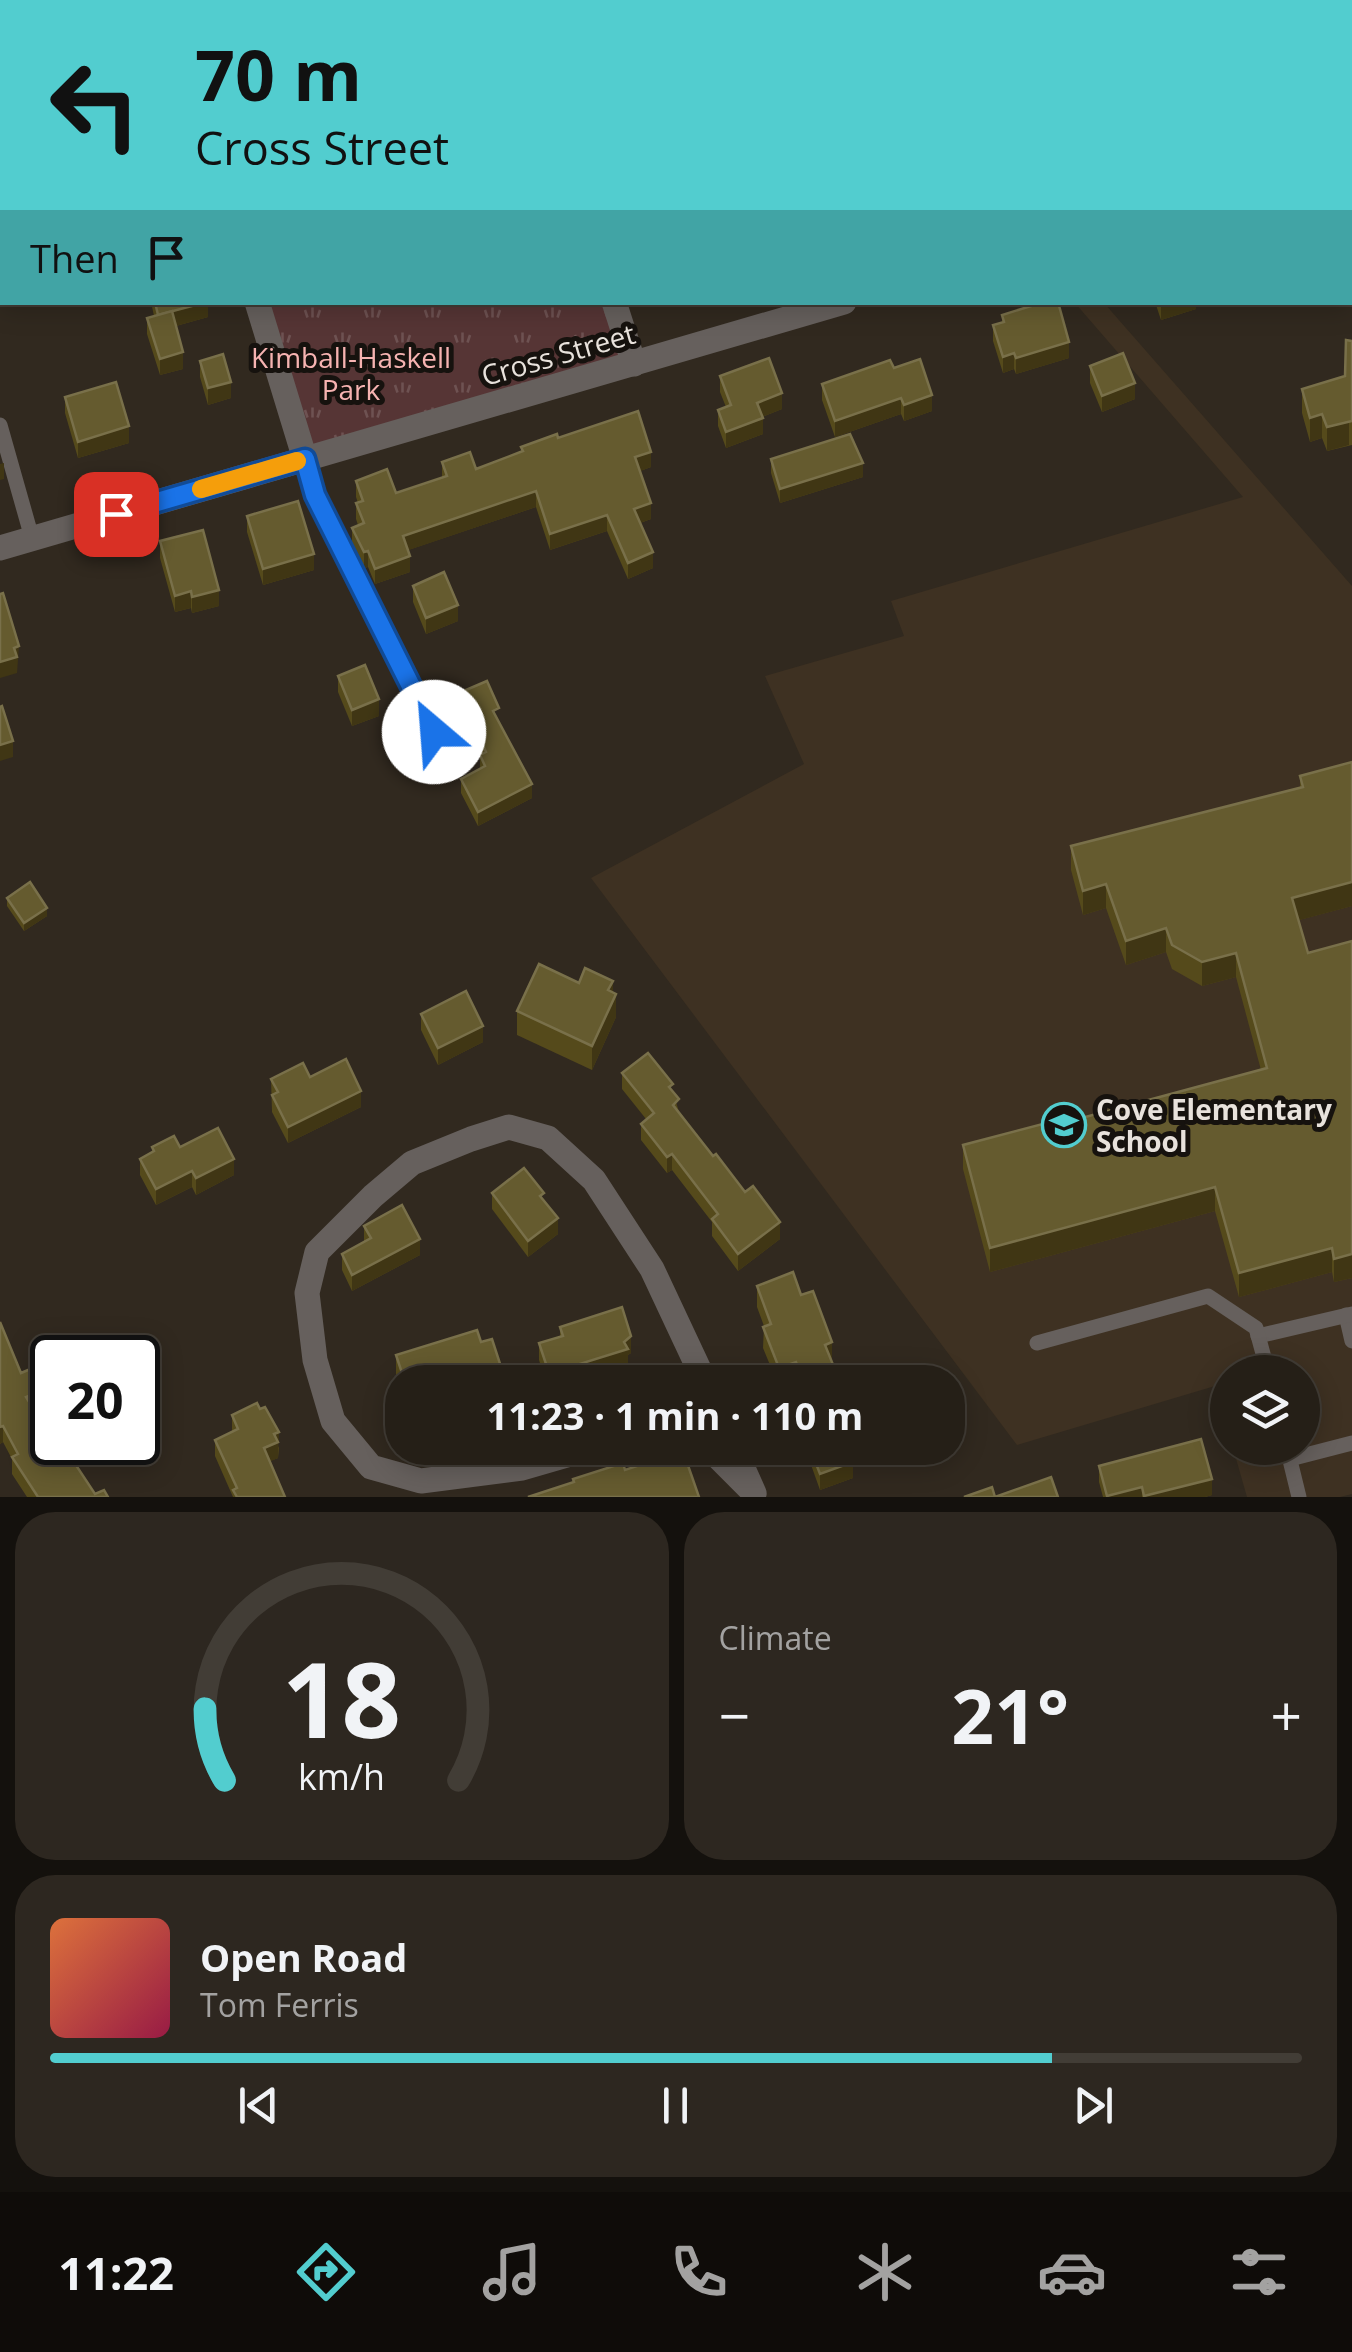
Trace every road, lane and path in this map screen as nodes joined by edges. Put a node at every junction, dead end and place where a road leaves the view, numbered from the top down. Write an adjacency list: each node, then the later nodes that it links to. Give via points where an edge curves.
1 (258, 305): 6 (street)
2 (615, 305): 4 (street)
3 (834, 305): 4 (street, Cross Street)
4 (634, 364): 6 (street, Cross Street)
5 (0, 424): 7 (lane)
6 (305, 459): 7 (street, Cross Street); 9 (lane, via 315,495)
7 (32, 538): 8 (street, Cross Street)
8 (0, 548)
9 (434, 732)
10 (1349, 1315): 11 (lane); 12 (lane)
11 (1258, 1336): 13 (lane, via 1208,1296); 14 (lane)
12 (1352, 1341)
13 (1036, 1343)
14 (1263, 1355)
15 (697, 1365): 18 (street, via 652,1268 594,1180 548,1138 509,1127 412,1163 317,1252 308,1293 315,1360 333,1421 370,1467 421,1481)
16 (1352, 1443): 17 (lane)
17 (1320, 1448)
18 (532, 1465)
19 (726, 1465): 22 (street)
20 (742, 1465): 22 (street)
21 (1291, 1465): 23 (lane)
22 (755, 1495)
23 (1299, 1497)

